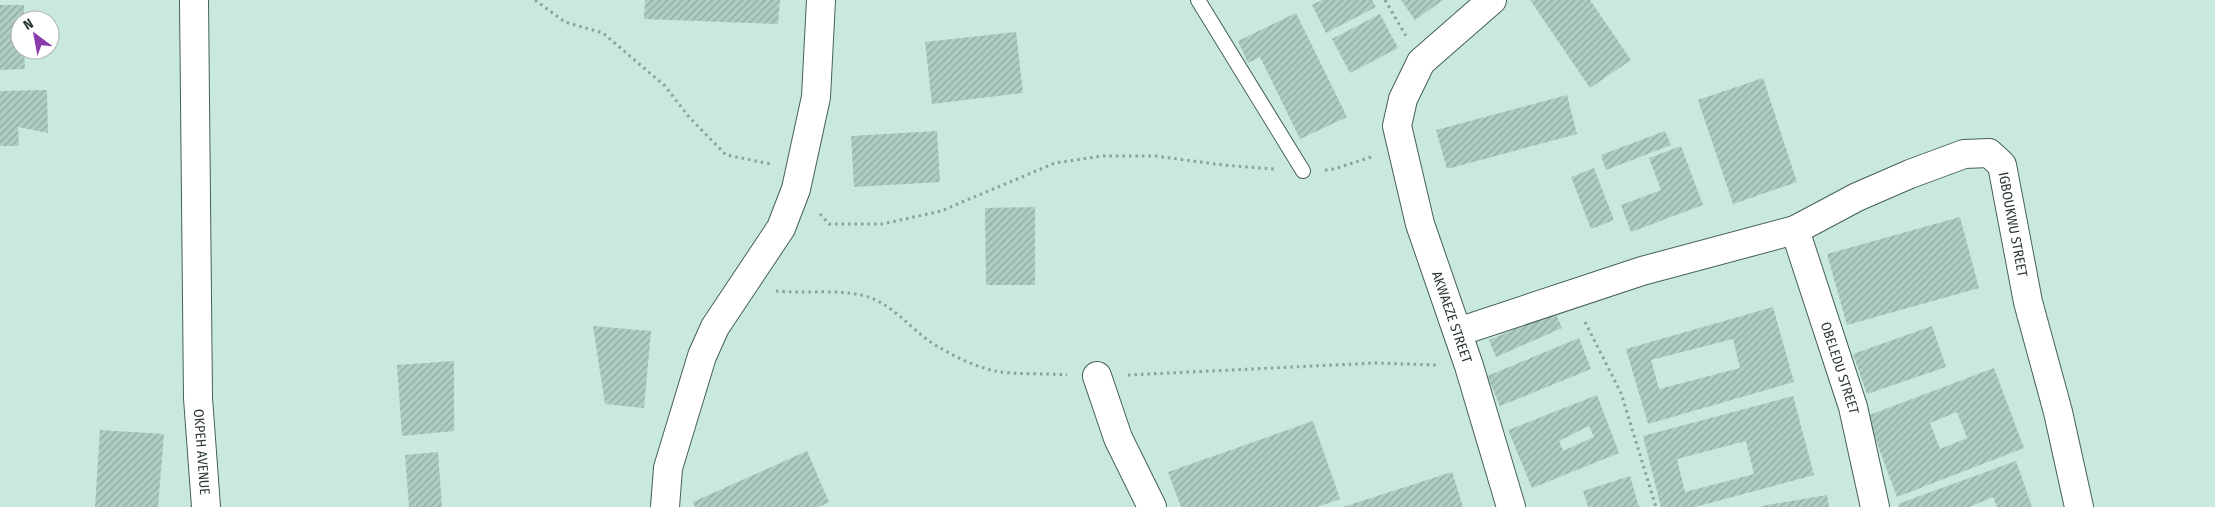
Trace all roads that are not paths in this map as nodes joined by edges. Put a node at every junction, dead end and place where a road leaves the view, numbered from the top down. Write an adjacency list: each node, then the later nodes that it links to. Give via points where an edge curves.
1 (194, 0): 9 (street, OKPEH AVENUE, via 198,398)
2 (821, 0): 10 (street, via 816,97 796,189 781,228 716,327 702,356 668,468)
3 (1198, 0): 5 (lane)
4 (1492, 0): 7 (street, AKWAEZE STREET, via 1421,62 1403,99 1399,136 1420,224)
5 (1303, 171)
6 (1795, 230): 7 (street, IGBOUKWU STREET, via 1642,271); 13 (street, OBELEDU STREET, via 1853,407); 14 (street, IGBOUKWU STREET, via 1856,197 1964,154 1989,153 2002,165 2028,302 2058,412)
7 (1458, 332): 12 (street, AKWAEZE STREET)
8 (1097, 376): 11 (street, via 1118,438)
9 (206, 507)
10 (665, 507)
11 (1152, 507)
12 (1511, 507)
13 (1875, 507)
14 (2079, 507)

